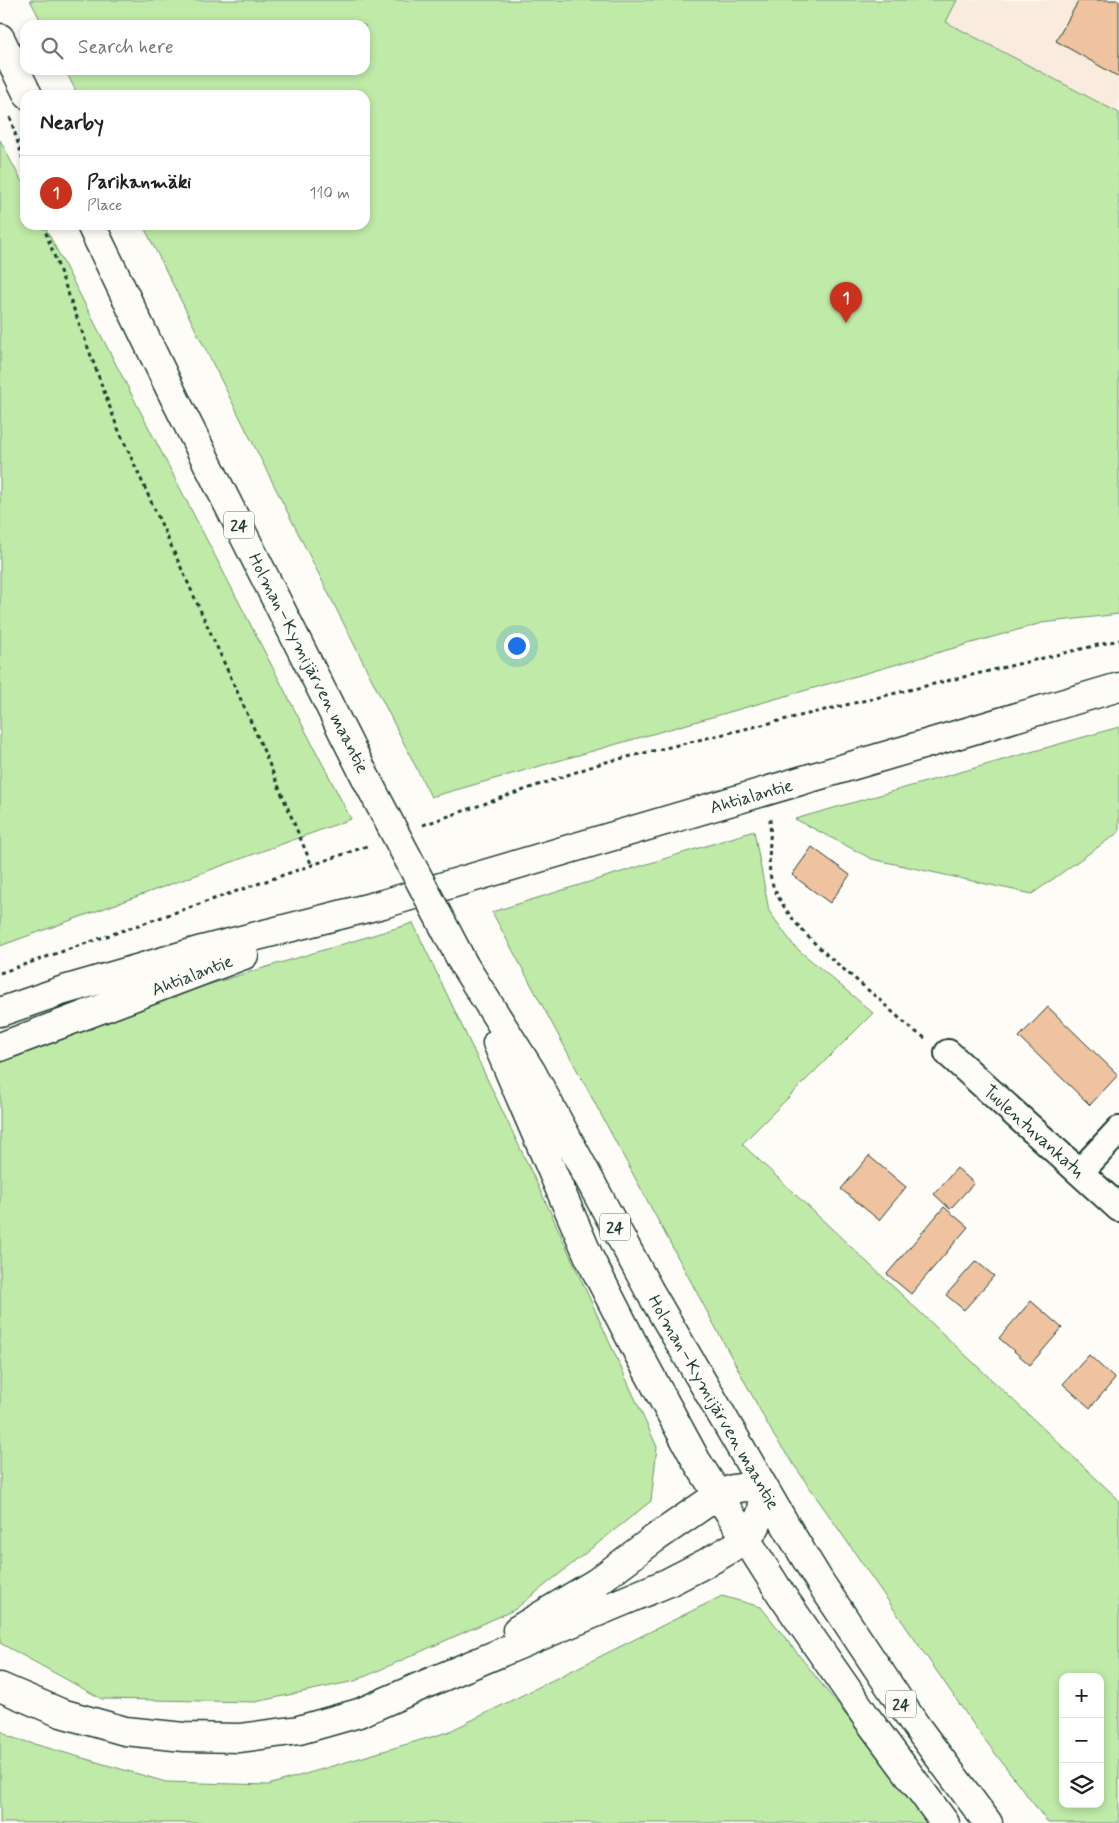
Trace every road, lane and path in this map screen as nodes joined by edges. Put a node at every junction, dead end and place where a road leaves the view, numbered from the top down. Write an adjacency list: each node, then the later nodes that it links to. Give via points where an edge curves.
1 (0, 38): 2 (main road, via 13,64)
2 (18, 104): 3 (path)
3 (20, 122)
4 (45, 230): 11 (path, via 116,424 260,742)
5 (93, 230): 13 (main road, Holman–Kymijärven maantie / 24, bridge, via 180,408)
6 (1119, 640): 9 (path, via 602,763)
7 (1119, 687): 8 (main road, Ahtialantie)
8 (767, 791): 12 (main road, Ahtialantie); 17 (path, via 773,886 785,909 816,944 918,1034)
9 (423, 826)
10 (377, 842): 11 (path)
11 (312, 866): 14 (path)
12 (383, 904): 15 (main road, Ahtialantie, via 202,950); 16 (main road, Ahtialantie)
13 (464, 966): 21 (main road, Holman–Kymijärven maantie / 24, via 531,1071 649,1290); 22 (main road, Holman–Kymijärven maantie / 24, via 589,1257 638,1353)
14 (0, 973)
15 (0, 1012)
16 (0, 1047)
17 (948, 1053): 19 (street, Tuulentuvankatu)
18 (1119, 1130): 19 (street)
19 (1080, 1172): 20 (street, Tuulentuvankatu)
20 (1119, 1208)
21 (764, 1490): 22 (main road, via 746,1487); 23 (main road, via 762,1511); 27 (main road, Holman–Kymijärven maantie / 24, via 910,1718)
22 (718, 1495): 23 (main road, Holman–Kymijärven maantie / 24); 24 (main road, via 597,1582)
23 (746, 1540): 24 (main road, via 666,1583); 26 (main road, Holman–Kymijärven maantie / 24, via 867,1718)
24 (428, 1683): 25 (main road, via 351,1716 300,1730 240,1738 125,1731 61,1714)
25 (0, 1687)
26 (945, 1823)
27 (988, 1823)

